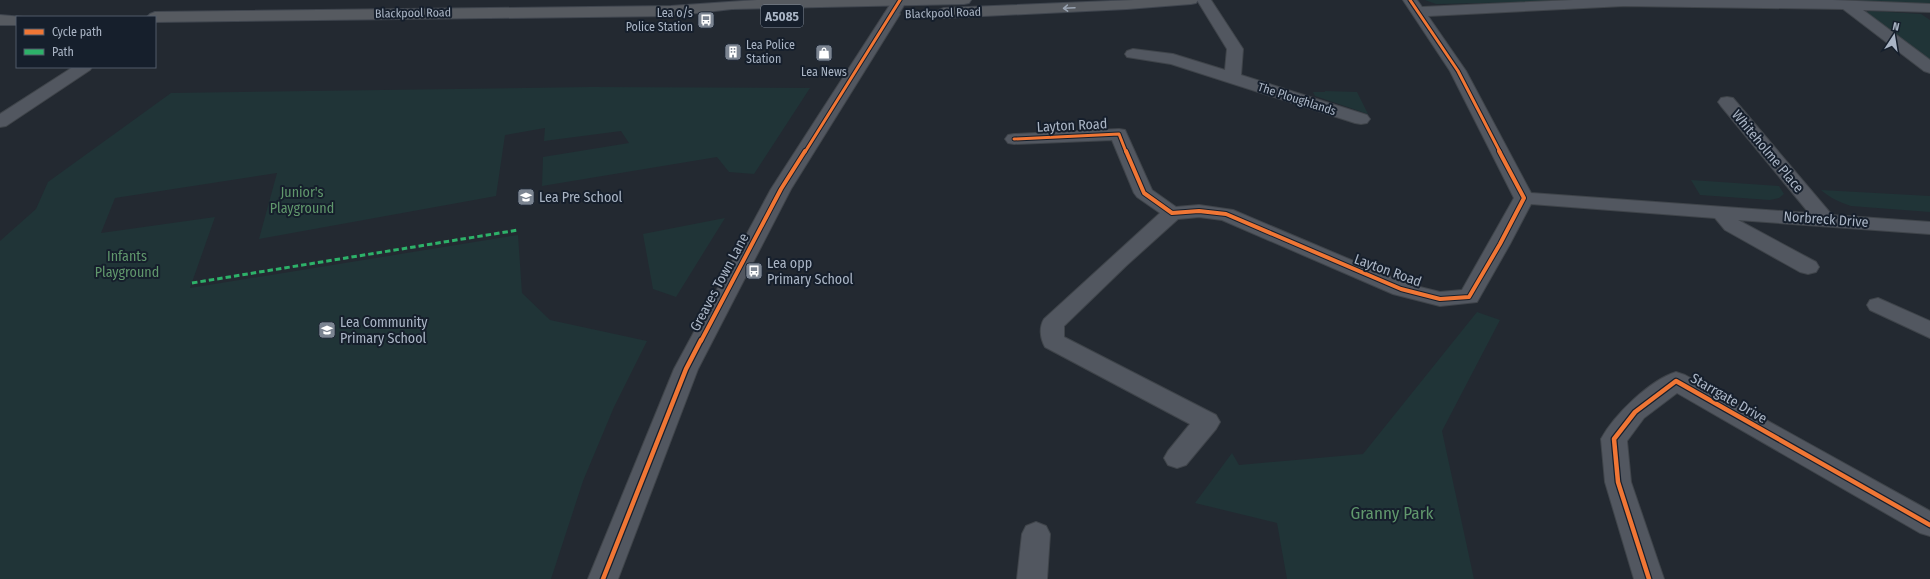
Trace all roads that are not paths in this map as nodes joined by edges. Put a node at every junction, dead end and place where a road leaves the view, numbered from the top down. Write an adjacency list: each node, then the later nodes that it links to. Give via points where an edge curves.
1 (964, 0): 4 (highway, Blackpool Road / A5085)
2 (1191, 0): 4 (highway, Blackpool Road / A5085, one-way to 4, via 1127,5)
3 (1204, 0): 14 (street, via 1235,49)
4 (897, 5): 8 (highway, Blackpool Road / A5085, via 725,18 671,11); 30 (street, Greaves Town Lane, via 781,189 686,369)
5 (1846, 5): 6 (street, via 1624,2); 7 (street); 13 (street)
6 (1415, 6): 19 (street, via 1458,71)
7 (1929, 9)
8 (157, 18)
9 (0, 20): 10 (highway)
10 (16, 20)
11 (1133, 54): 14 (street, The Ploughlands, via 1173,59)
12 (82, 68): 17 (street)
13 (1930, 68)
14 (1232, 78): 16 (street, The Ploughlands)
15 (1727, 102): 22 (street, Whiteholme Place)
16 (1361, 119)
17 (0, 122)
18 (1014, 139): 21 (street, Layton Road, via 1119,134 1144,193)
19 (1524, 198): 20 (street, Norbreck Drive); 21 (street, Layton Road, via 1469,297 1440,299 1401,289 1226,214 1199,211)
20 (1721, 212): 22 (street, Norbreck Drive); 24 (street, via 1732,226)
21 (1172, 214): 27 (street, via 1052,324 1053,341 1207,422)
22 (1825, 219): 23 (street, Norbreck Drive)
23 (1930, 228)
24 (1808, 267)
25 (1878, 305): 26 (street)
26 (1930, 330)
27 (1177, 458)
28 (1930, 525): 32 (street, Starrgate Drive, via 1676,381 1635,412 1614,439 1618,482)
29 (1036, 534): 31 (street)
30 (603, 579)
31 (1032, 579)
32 (1649, 579)

